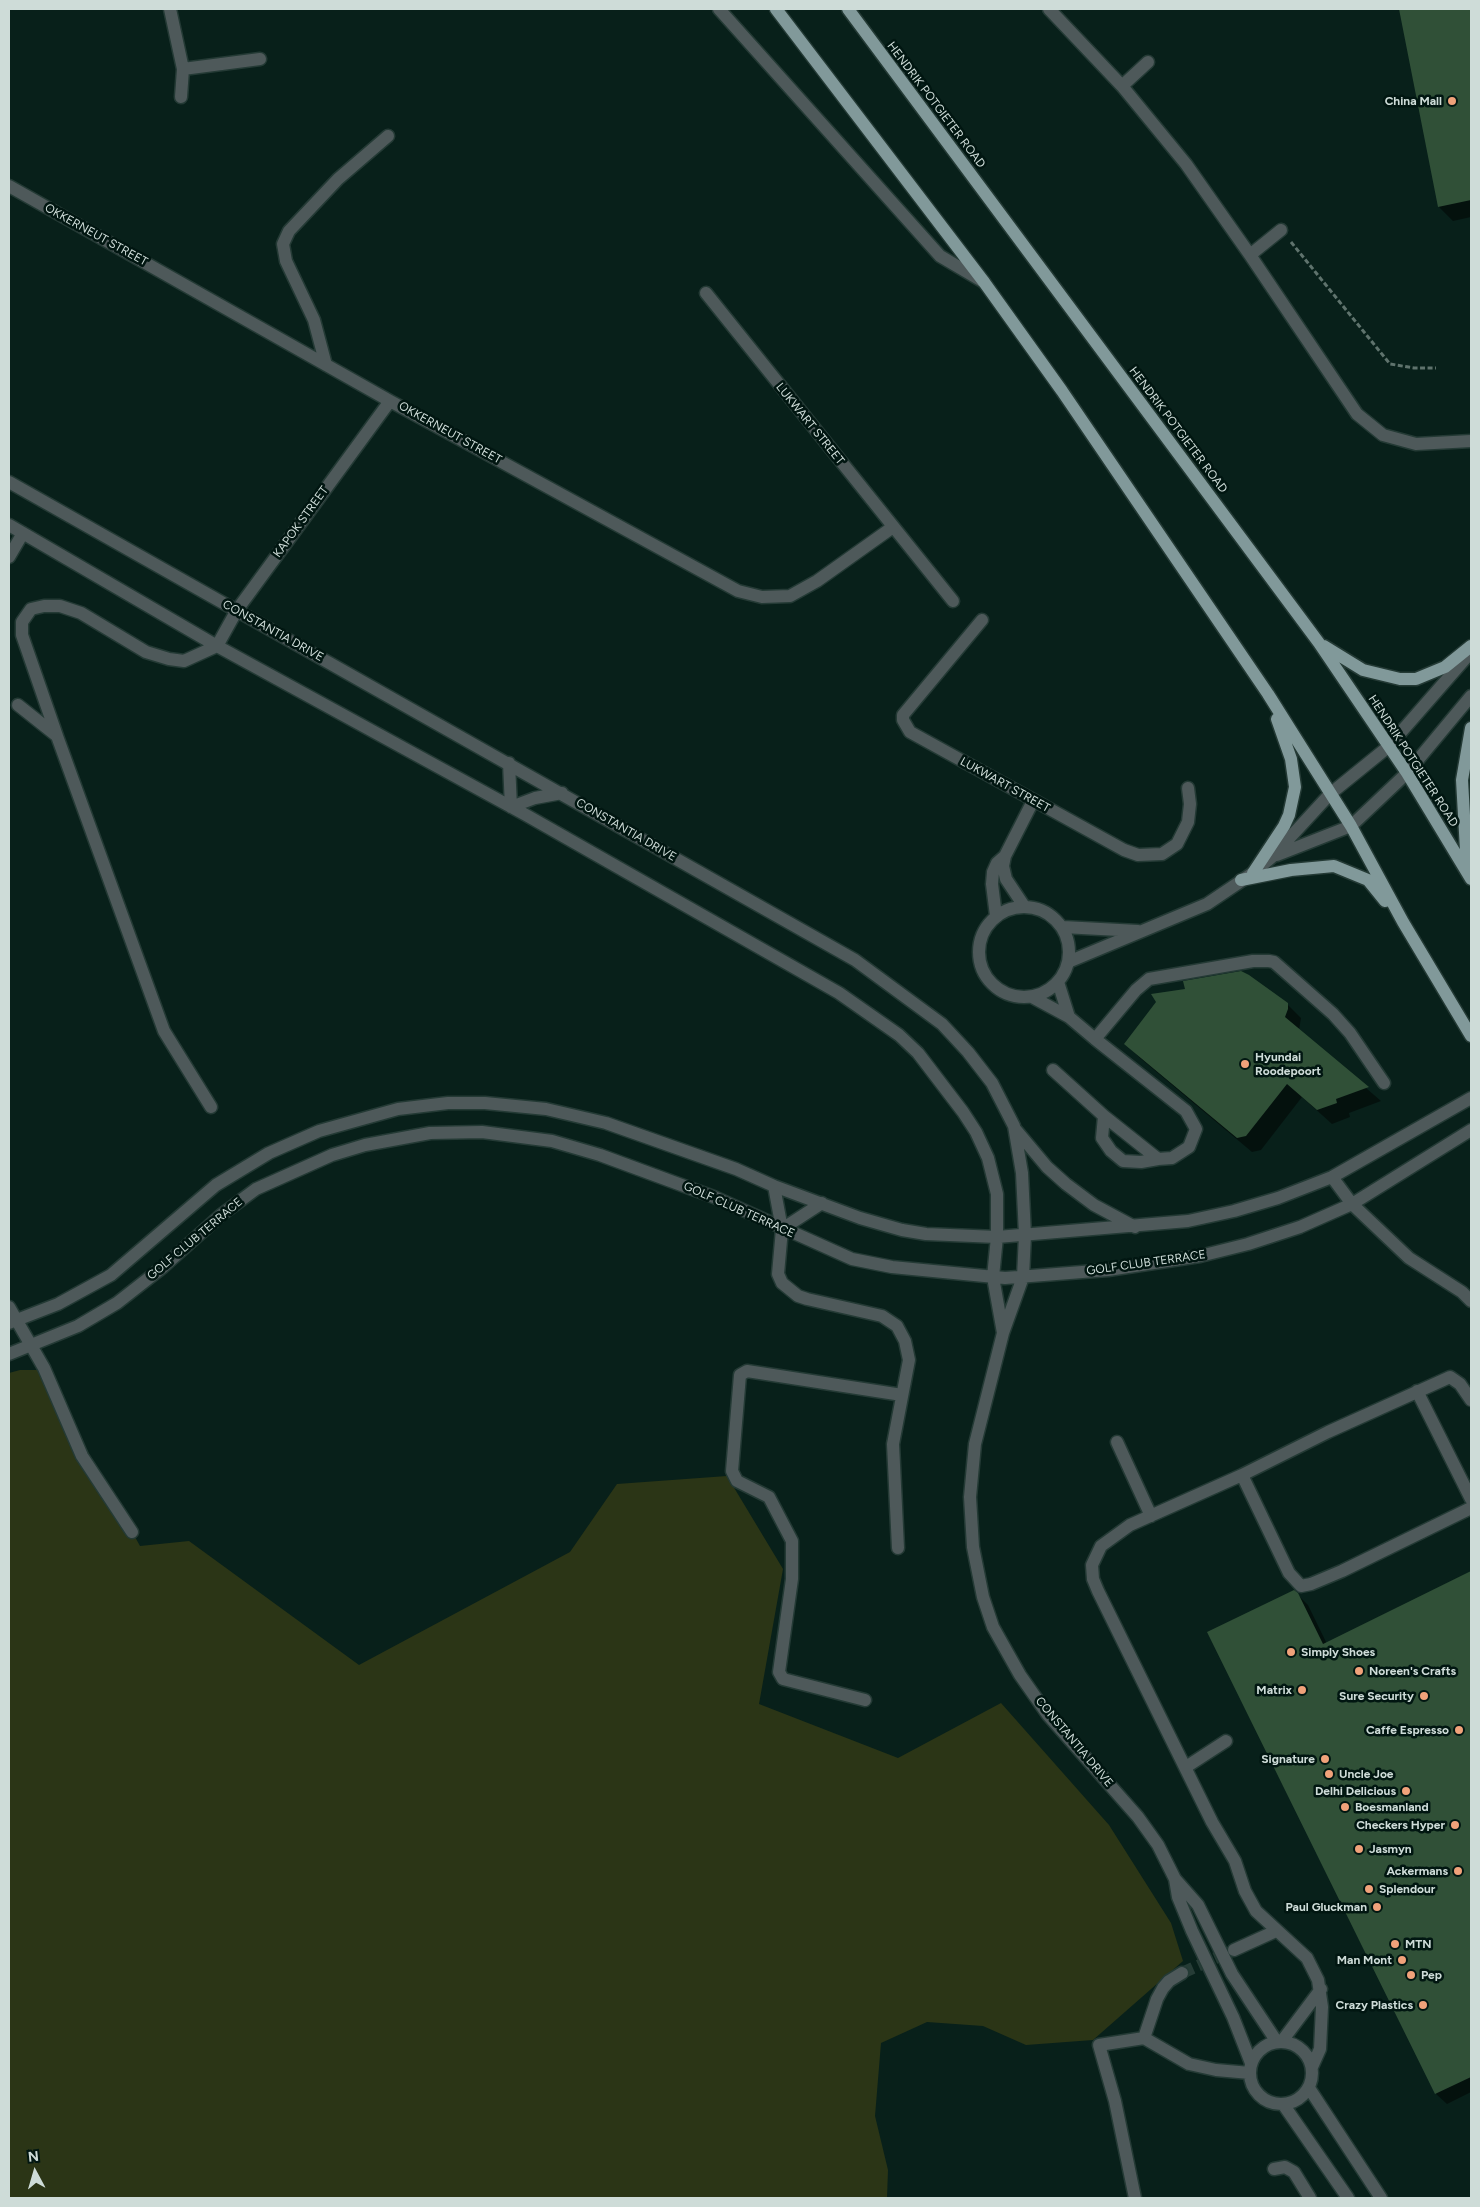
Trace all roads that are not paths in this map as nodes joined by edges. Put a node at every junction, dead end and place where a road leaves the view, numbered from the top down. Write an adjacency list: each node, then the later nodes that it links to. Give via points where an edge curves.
1 (170, 9): 8 (street)
2 (719, 9): 15 (street, via 940,256)
3 (776, 9): 15 (main road)
4 (848, 9): 28 (main road, HENDRIK POTGIETER ROAD)
5 (1049, 9): 9 (street)
6 (260, 59): 8 (street)
7 (1148, 62): 9 (street)
8 (183, 69): 10 (street)
9 (1122, 86): 14 (street, via 1186,164)
10 (181, 97)
11 (388, 136): 17 (street, via 338,179 289,231 283,244 286,261 314,320)
12 (9, 186): 17 (street, OKKERNEUT STREET)
13 (1281, 230): 14 (street)
14 (1250, 255): 19 (street, via 1357,414 1383,435 1416,444)
15 (984, 282): 32 (main road)
16 (706, 293): 22 (street, LUKWART STREET)
17 (326, 365): 18 (street, OKKERNEUT STREET)
18 (390, 400): 22 (street, OKKERNEUT STREET, via 738,591 762,597 790,596 817,581); 26 (street, KAPOK STREET)
19 (1471, 441)
20 (9, 482): 26 (street, CONSTANTIA DRIVE)
21 (9, 525): 23 (street, CONSTANTIA DRIVE)
22 (893, 527): 25 (street, LUKWART STREET)
23 (23, 533): 24 (street); 29 (street, CONSTANTIA DRIVE)
24 (9, 557)
25 (953, 601)
26 (237, 610): 29 (street, KAPOK STREET); 38 (street, CONSTANTIA DRIVE)
27 (982, 620): 43 (street, LUKWART STREET, via 912,703 904,720 910,732)
28 (1320, 644): 30 (main road, via 1363,670 1400,680 1416,679 1445,667); 37 (main road, HENDRIK POTGIETER ROAD)
29 (217, 646): 36 (street, via 184,661 169,659 146,652 82,613 60,606 31,608 22,622 22,635); 44 (street, CONSTANTIA DRIVE)
30 (1471, 646)
31 (1471, 652): 37 (street)
32 (1268, 694): 42 (main road); 48 (main road, via 1291,759 1295,787 1284,826)
33 (1471, 696): 39 (street)
34 (18, 705): 36 (street)
35 (1471, 728): 49 (main road, via 1462,780)
36 (56, 736): 65 (street, via 164,1031)
37 (1388, 747): 39 (main road, HENDRIK POTGIETER ROAD); 42 (street)
38 (509, 763): 41 (street, CONSTANTIA DRIVE); 44 (street)
39 (1407, 773): 45 (street); 49 (main road, HENDRIK POTGIETER ROAD)
40 (1188, 788): 43 (street, LUKWART STREET, via 1188,822 1177,844 1162,854 1149,856 1124,850)
41 (562, 793): 44 (street); 67 (street, CONSTANTIA DRIVE, via 855,960 917,1004 942,1024 968,1052 992,1083)
42 (1330, 794): 45 (main road); 47 (street)
43 (1033, 801): 46 (street)
44 (511, 807): 77 (street, CONSTANTIA DRIVE, via 838,993 899,1035 938,1077 976,1132 988,1158 997,1194)
45 (1351, 826): 47 (street); 53 (main road)
46 (1005, 856): 51 (street, via 1004,872); 52 (street, via 993,872)
47 (1272, 857): 48 (street)
48 (1253, 872): 50 (street)
49 (1469, 874)
50 (1241, 880): 53 (main road, via 1334,866 1368,880); 55 (street, via 1207,904)
51 (1024, 906): 52 (street, via 1009,908); 54 (street, via 1039,908)
52 (996, 916): 58 (street, via 980,941 982,970 1003,992 1017,997)
53 (1403, 922): 60 (main road)
54 (1063, 926): 55 (street); 56 (street, via 1069,940)
55 (1141, 931): 56 (street)
56 (1068, 962): 57 (street)
57 (1058, 982): 58 (street, via 1046,992); 59 (street)
58 (1032, 997): 59 (street)
59 (1069, 1017): 61 (street)
60 (1471, 1036)
61 (1095, 1039): 63 (street, via 1149,979 1269,961 1333,1014); 69 (street, via 1186,1111 1196,1129 1189,1147 1172,1158)
62 (1053, 1070): 66 (street)
63 (1384, 1083)
64 (1471, 1098): 70 (street)
65 (211, 1107)
66 (1104, 1116): 69 (street); 69 (street, via 1102,1138 1110,1151 1123,1161)
67 (1014, 1126): 74 (street, via 1047,1167 1094,1205); 76 (street, CONSTANTIA DRIVE, via 1022,1173)
68 (1471, 1130): 73 (street, GOLF CLUB TERRACE)
69 (1158, 1160)
70 (1332, 1177): 73 (street); 74 (street, via 1234,1211 1188,1221)
71 (774, 1186): 72 (street); 75 (street); 82 (street, via 736,1169 606,1123 546,1109 448,1103 398,1109 319,1130 269,1153 216,1185 112,1275 58,1304)
72 (822, 1203): 75 (street); 77 (street, via 902,1230)
73 (1352, 1204): 79 (street, GOLF CLUB TERRACE, via 1300,1227 1200,1256 1108,1270); 80 (street, via 1410,1258)
74 (1135, 1227): 76 (street)
75 (782, 1229): 78 (street, GOLF CLUB TERRACE, via 852,1260); 84 (street, GOLF CLUB TERRACE, via 714,1197 552,1141 482,1132 430,1133 365,1145 332,1155 256,1189 117,1302 78,1326); 87 (street, via 778,1274 788,1289 807,1299 882,1316 897,1326 905,1341 909,1360)
76 (1024, 1235): 77 (street); 79 (street, CONSTANTIA DRIVE)
77 (997, 1237): 78 (street, CONSTANTIA DRIVE)
78 (993, 1277): 79 (street, GOLF CLUB TERRACE); 83 (street, CONSTANTIA DRIVE)
79 (1024, 1277): 83 (street, CONSTANTIA DRIVE)
80 (1471, 1301)
81 (9, 1307): 82 (street)
82 (12, 1322): 84 (street)
83 (1003, 1333): 99 (street, CONSTANTIA DRIVE, via 976,1444 970,1497 973,1547 993,1627 1020,1675 1048,1715 1138,1817)
84 (30, 1346): 85 (street, GOLF CLUB TERRACE); 94 (street, via 44,1368 82,1456)
85 (9, 1354)
86 (1417, 1391): 88 (street, via 1450,1376); 90 (street); 91 (street)
87 (902, 1395): 95 (street, via 893,1453); 96 (street, via 747,1371 740,1375 732,1471 737,1481 769,1497 792,1541 792,1580 779,1672 783,1679)
88 (1471, 1400)
89 (1116, 1442): 93 (street)
90 (1242, 1475): 92 (street, via 1289,1573 1301,1586 1334,1574); 93 (street)
91 (1471, 1499)
92 (1471, 1508)
93 (1152, 1516): 98 (street, via 1123,1529 1101,1546 1092,1565 1092,1579)
94 (132, 1532)
95 (898, 1548)
96 (865, 1700)
97 (1226, 1741): 98 (street)
98 (1186, 1767): 100 (street, via 1235,1861 1256,1911)
99 (1176, 1879): 105 (street, CONSTANTIA DRIVE, via 1198,1904 1232,1974); 107 (street, CONSTANTIA DRIVE, via 1178,1897 1233,2017)
100 (1276, 1931): 101 (street); 103 (street, via 1307,1958)
101 (1234, 1950)
102 (1182, 1974): 104 (street, via 1169,1981 1157,1998)
103 (1320, 1989): 105 (street); 106 (street, via 1320,2049)
104 (1144, 2038): 107 (street, via 1189,2064 1216,2070); 111 (street, via 1099,2045 1115,2101)
105 (1279, 2042): 106 (street, via 1301,2048); 107 (street, via 1263,2047)
106 (1312, 2067): 108 (street, via 1313,2078)
107 (1251, 2068): 109 (street, via 1252,2083 1263,2099)
108 (1309, 2088): 109 (street, via 1302,2097); 114 (street)
109 (1283, 2104): 113 (street)
110 (1274, 2169): 112 (street, via 1285,2167 1294,2172)
111 (1135, 2198)
112 (1310, 2198)
113 (1348, 2198)
114 (1381, 2198)

